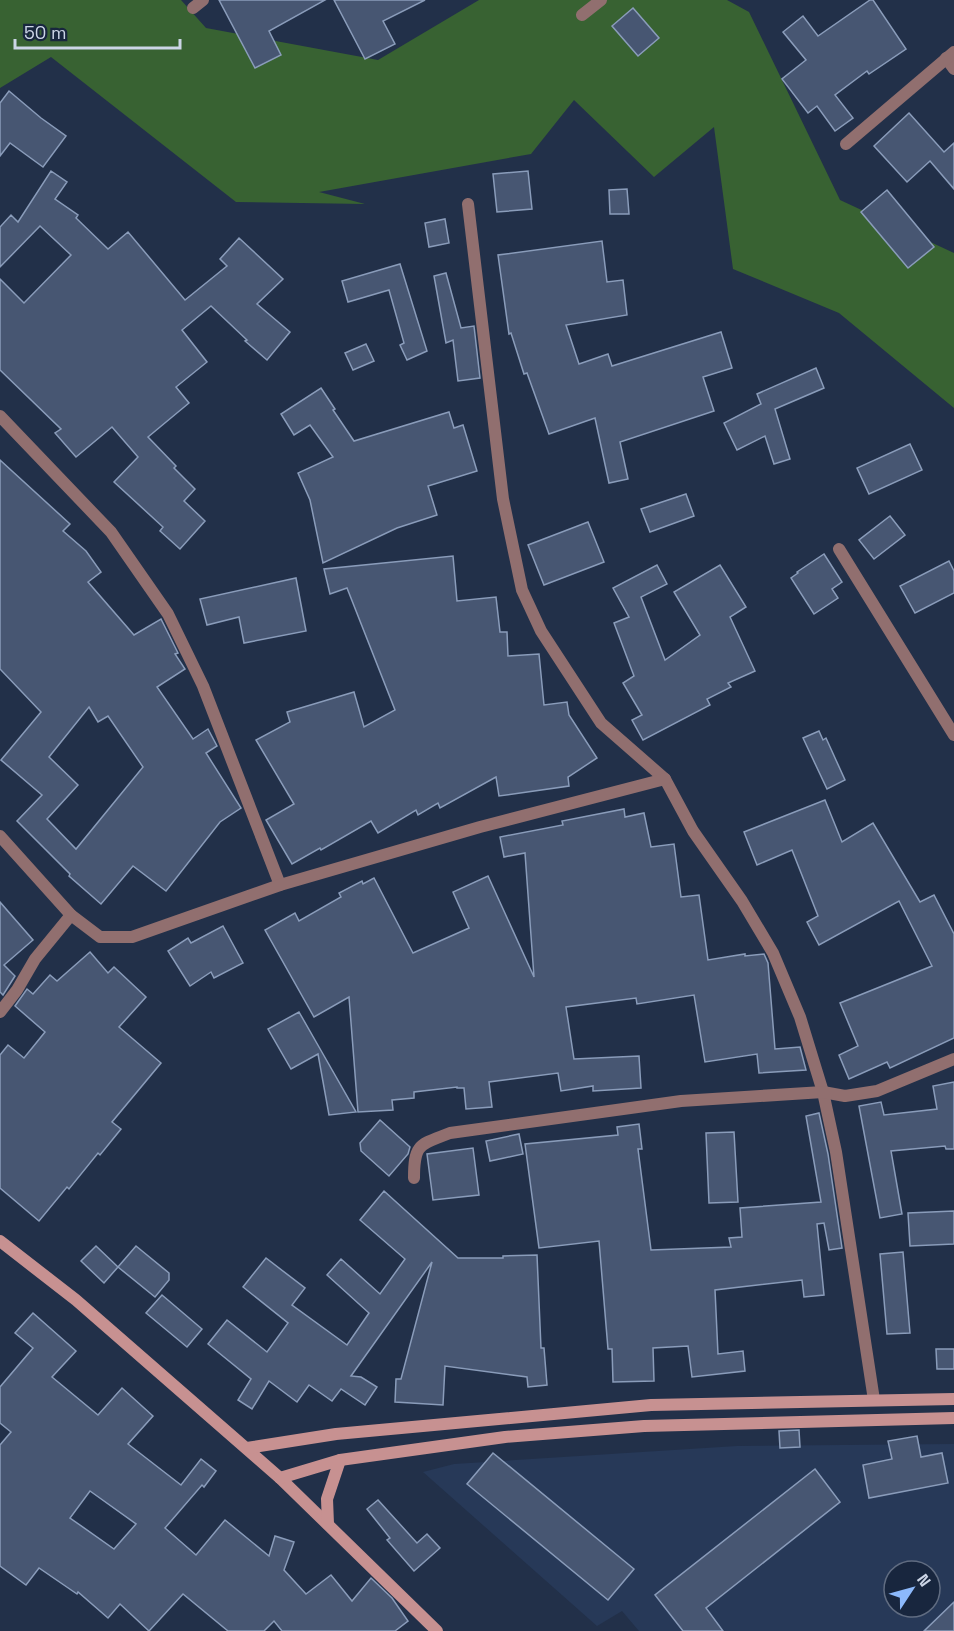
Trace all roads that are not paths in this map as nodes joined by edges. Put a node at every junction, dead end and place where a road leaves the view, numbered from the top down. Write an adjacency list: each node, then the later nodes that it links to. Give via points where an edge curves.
1 (601, 0): 2 (street)
2 (582, 15)
3 (950, 55): 4 (street); 5 (street)
4 (954, 69)
5 (846, 144)
6 (468, 204): 10 (street, via 503,499 522,590 542,631 602,723)
7 (0, 416): 12 (street, via 111,532 168,614 203,686)
8 (839, 549): 9 (street)
9 (954, 735)
10 (665, 779): 12 (street); 16 (street, via 693,831 773,953 800,1017)
11 (0, 836): 13 (street)
12 (280, 885): 13 (street, via 132,937 100,937)
13 (71, 915): 14 (street, via 35,958)
14 (0, 1012)
15 (954, 1059): 16 (street, via 877,1091 845,1096)
16 (824, 1092): 17 (street, via 681,1101 450,1133 423,1144 414,1157); 20 (street)
17 (414, 1178)
18 (0, 1241): 22 (main road, via 76,1300)
19 (954, 1399): 20 (main road)
20 (874, 1400): 22 (main road, via 651,1406 336,1434)
21 (954, 1418): 23 (main road, via 644,1426 505,1437)
22 (246, 1448): 24 (main road)
23 (340, 1460): 24 (main road); 25 (main road, via 327,1499)
24 (280, 1478): 25 (main road)
25 (328, 1524): 26 (main road)
26 (437, 1631)

